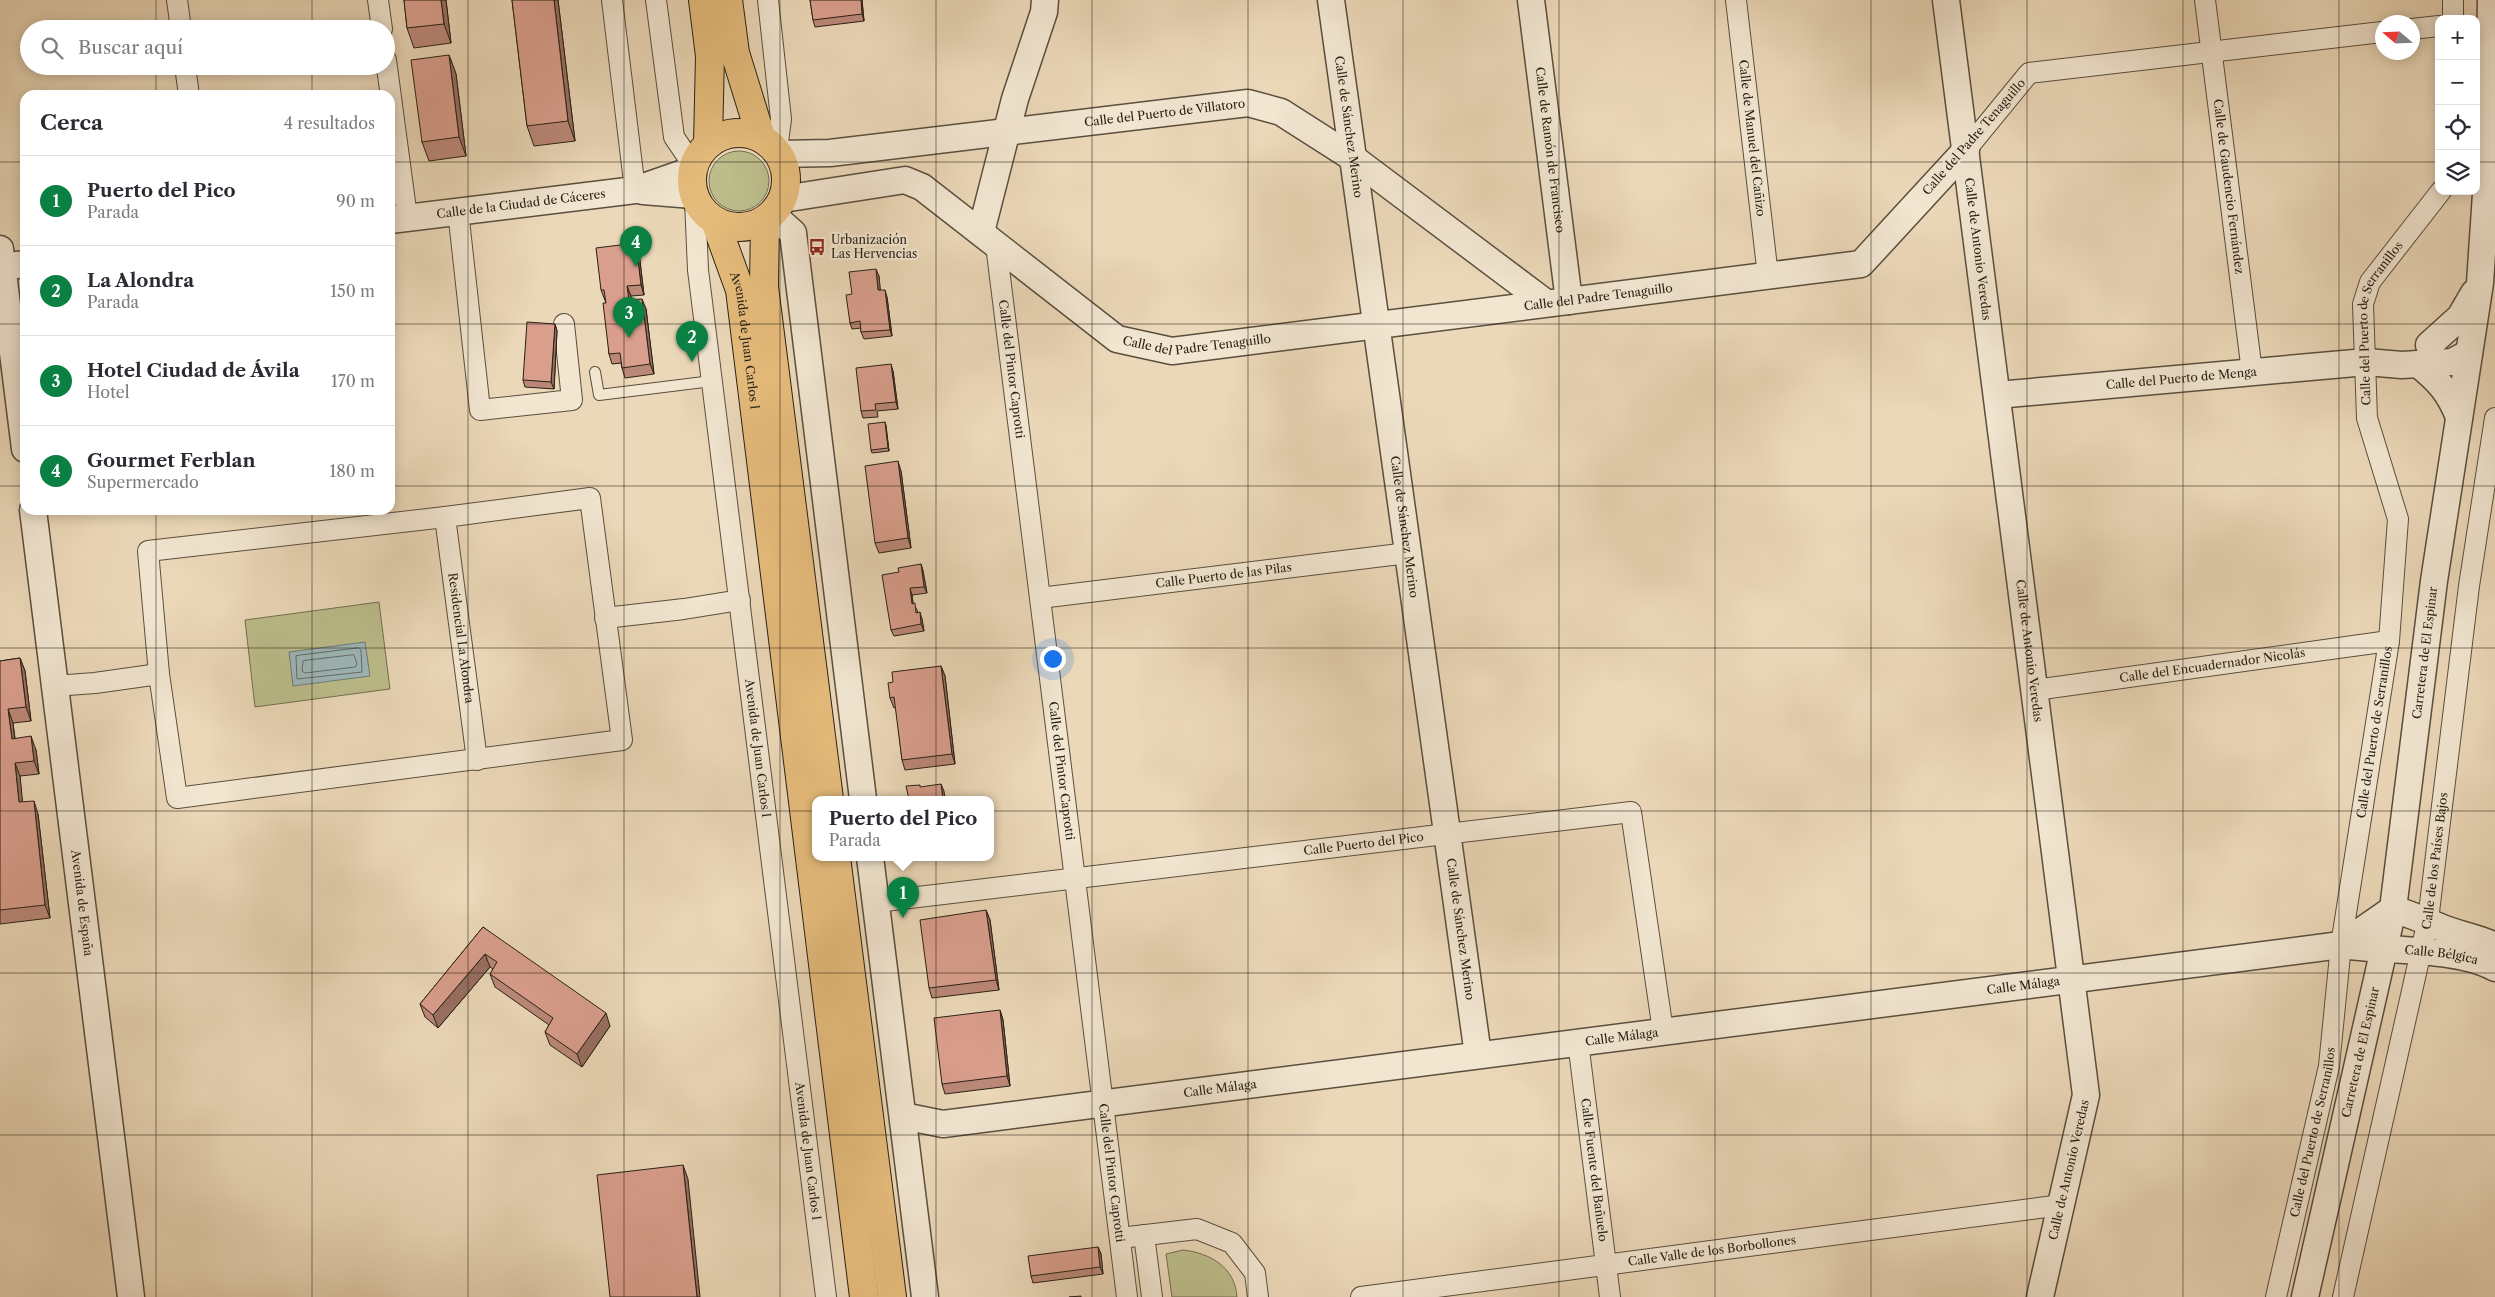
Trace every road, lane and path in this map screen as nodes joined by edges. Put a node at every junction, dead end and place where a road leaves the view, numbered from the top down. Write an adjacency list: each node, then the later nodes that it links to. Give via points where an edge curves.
1 (178, 0): 17 (street)
2 (378, 0): 18 (street)
3 (612, 0): 35 (street)
4 (656, 0): 32 (street, via 674,137)
5 (702, 0): 32 (highway, Avenida de Juan Carlos I, via 710,56)
6 (728, 0): 29 (highway, via 735,53)
7 (768, 0): 29 (street, via 781,119)
8 (1045, 0): 27 (street, Calle del Pintor Caprotti)
9 (1331, 0): 31 (street, Calle de Sánchez Merino)
10 (1531, 0): 45 (street, Calle de Ramón de Francisco)
11 (1736, 0): 43 (street, Calle de Manuel del Cañizo)
12 (1946, 0): 30 (street, Calle de Antonio Veredas)
13 (2205, 0): 22 (street, Calle de Gaudencio Fernández)
14 (2453, 0): 16 (street)
15 (2491, 0): 28 (street, Carretera de El Espinar)
16 (2453, 15)
17 (180, 20)
18 (381, 20)
19 (2435, 26): 20 (street)
20 (2420, 28)
21 (2375, 33): 22 (street, Calle del Padre Tenaguillo)
22 (2211, 52): 30 (street, Calle del Padre Tenaguillo, via 2029,73); 52 (street, Calle de Gaudencio Fernández)
23 (186, 75): 25 (street)
24 (387, 75): 26 (street, Calle de la Ciudad de Cáceres)
25 (187, 90)
26 (388, 90)
27 (1006, 131): 29 (street, Calle del Puerto de Villatoro, via 830,153); 31 (street, Calle del Puerto de Villatoro, via 1248,103 1281,112); 41 (street, Calle del Pintor Caprotti)
28 (2491, 132): 34 (street, Carretera de El Espinar)
29 (772, 147): 32 (highway, via 743,132 724,134); 38 (highway, via 786,176)
30 (1966, 150): 43 (street, Calle del Padre Tenaguillo, via 1861,264); 54 (street, Calle de Antonio Veredas)
31 (1353, 158): 45 (street, Calle del Puerto de Villatoro); 47 (street, Calle de Sánchez Merino)
32 (696, 175): 35 (street, Calle de la Ciudad de Cáceres); 40 (highway); 53 (street, Avenida de Juan Carlos I, via 698,270)
33 (395, 178): 39 (street, Calle de la Ciudad de Cáceres)
34 (2491, 178): 44 (street, Carretera de El Espinar)
35 (635, 190): 37 (street, Calle de la Ciudad de Cáceres)
36 (2438, 195): 50 (street, Calle del Puerto de Serranillos, via 2370,282 2363,304)
37 (458, 211): 39 (street, Calle de la Ciudad de Cáceres); 46 (street, via 480,410 572,400)
38 (773, 211): 40 (highway, via 741,228); 41 (street, Calle del Padre Tenaguillo, via 905,180 922,187); 69 (highway, Avenida de Juan Carlos I, via 764,287); 70 (street, via 793,233)
39 (398, 218)
40 (715, 222): 96 (highway, Avenida de Juan Carlos I, via 740,290)
41 (988, 239): 47 (street, Calle del Padre Tenaguillo, via 1117,339 1172,351); 61 (street, Calle del Pintor Caprotti)
42 (7, 262): 55 (street)
43 (1768, 276): 45 (street, Calle del Padre Tenaguillo)
44 (2480, 284): 48 (street, Carretera de El Espinar); 49 (street, via 2460,317)
45 (1558, 302): 47 (street, Calle del Padre Tenaguillo)
46 (564, 324)
47 (1376, 325): 60 (street, Calle de Sánchez Merino)
48 (2469, 353): 49 (street, Calle del Puerto de Menga, via 2462,347); 56 (street, Carretera de El Espinar)
49 (2423, 354): 50 (street, Calle del Puerto de Menga, via 2388,353); 56 (street, via 2452,400)
50 (2366, 362): 52 (street, Calle del Puerto de Menga); 64 (street, Calle del Puerto de Serranillos, via 2367,418 2398,519)
51 (595, 372): 53 (lane, via 599,396)
52 (2252, 372): 54 (street, Calle del Puerto de Menga)
53 (712, 381): 62 (street, Avenida de Juan Carlos I)
54 (1997, 396): 67 (street, Calle de Antonio Veredas)
55 (20, 397)
56 (2459, 418): 76 (street, Carretera de El Espinar, via 2434,581)
57 (2495, 418): 77 (street, Calle de los Países Bajos, via 2469,586)
58 (33, 515): 66 (street, Avenida de España)
59 (445, 517): 63 (street, via 590,498); 65 (street, via 148,551); 68 (street, Residencial La Alondra)
60 (1408, 553): 61 (street, Calle Puerto de las Pilas); 71 (street, Calle de Sánchez Merino)
61 (1040, 598): 74 (street, Calle del Pintor Caprotti)
62 (740, 600): 63 (street); 95 (street, Avenida de Juan Carlos I)
63 (605, 618): 68 (street, via 622,740)
64 (2389, 641): 67 (street, Calle del Encuadernador Nicolás); 78 (street, Calle del Puerto de Serranillos)
65 (159, 674): 66 (street); 68 (street, via 177,798)
66 (54, 686): 94 (street, Avenida de España)
67 (2034, 690): 83 (street, Calle de Antonio Veredas)
68 (477, 760)
69 (829, 796)
70 (863, 796)
71 (1447, 834): 74 (street, Calle Puerto del Pico); 85 (street, Calle Puerto del Pico, via 1631,812); 87 (street, Calle de Sánchez Merino)
72 (837, 861): 97 (highway)
73 (871, 861): 75 (street)
74 (1075, 878): 75 (street, Calle Puerto del Pico); 88 (street, Calle del Pintor Caprotti)
75 (876, 902): 89 (street)
76 (2393, 908): 77 (street, Calle Bélgica); 78 (street, Calle Málaga); 80 (street, Carretera de El Espinar)
77 (2428, 920): 79 (street, Calle Bélgica); 81 (street, Calle de los Países Bajos)
78 (2341, 945): 80 (street, Calle Málaga); 83 (street, Calle Málaga); 84 (street); 105 (street, Calle del Puerto de Serranillos, via 2329,1066)
79 (2495, 946)
80 (2385, 951): 81 (street, Calle Bélgica); 84 (street, Carretera de El Espinar)
81 (2422, 952): 82 (street, Calle Bélgica, via 2457,956); 107 (street, Calle de los Países Bajos)
82 (2495, 968)
83 (2072, 979): 85 (street, Calle Málaga); 90 (street, Calle de Antonio Veredas, via 2086,1095)
84 (2378, 979): 106 (street, Carretera de El Espinar)
85 (1663, 1031): 86 (street, Calle Málaga)
86 (1578, 1042): 87 (street, Calle Málaga); 93 (street, Calle Fuente del Bañuelo)
87 (1478, 1055): 88 (street, Calle Málaga)
88 (1103, 1103): 89 (street, Calle Málaga, via 943,1124); 92 (street, Calle del Pintor Caprotti)
89 (903, 1116): 98 (street)
90 (2061, 1206): 93 (street, Calle Valle de los Borbollones); 104 (street, Calle de Antonio Veredas)
91 (1144, 1236): 92 (street); 100 (street, Calle del Pintor Caprotti); 101 (street, via 1197,1229 1232,1244 1255,1273)
92 (1120, 1238): 99 (street, Calle del Pintor Caprotti)
93 (1606, 1265): 102 (street, Calle Valle de los Borbollones); 103 (street, Calle Fuente del Bañuelo)
94 (131, 1297)
95 (826, 1297)
96 (864, 1297)
97 (892, 1297)
98 (925, 1297)
99 (1127, 1297)
100 (1152, 1297)
101 (1258, 1297)
102 (1361, 1297)
103 (1610, 1297)
104 (2040, 1297)
105 (2276, 1297)
106 (2305, 1297)
107 (2343, 1297)

